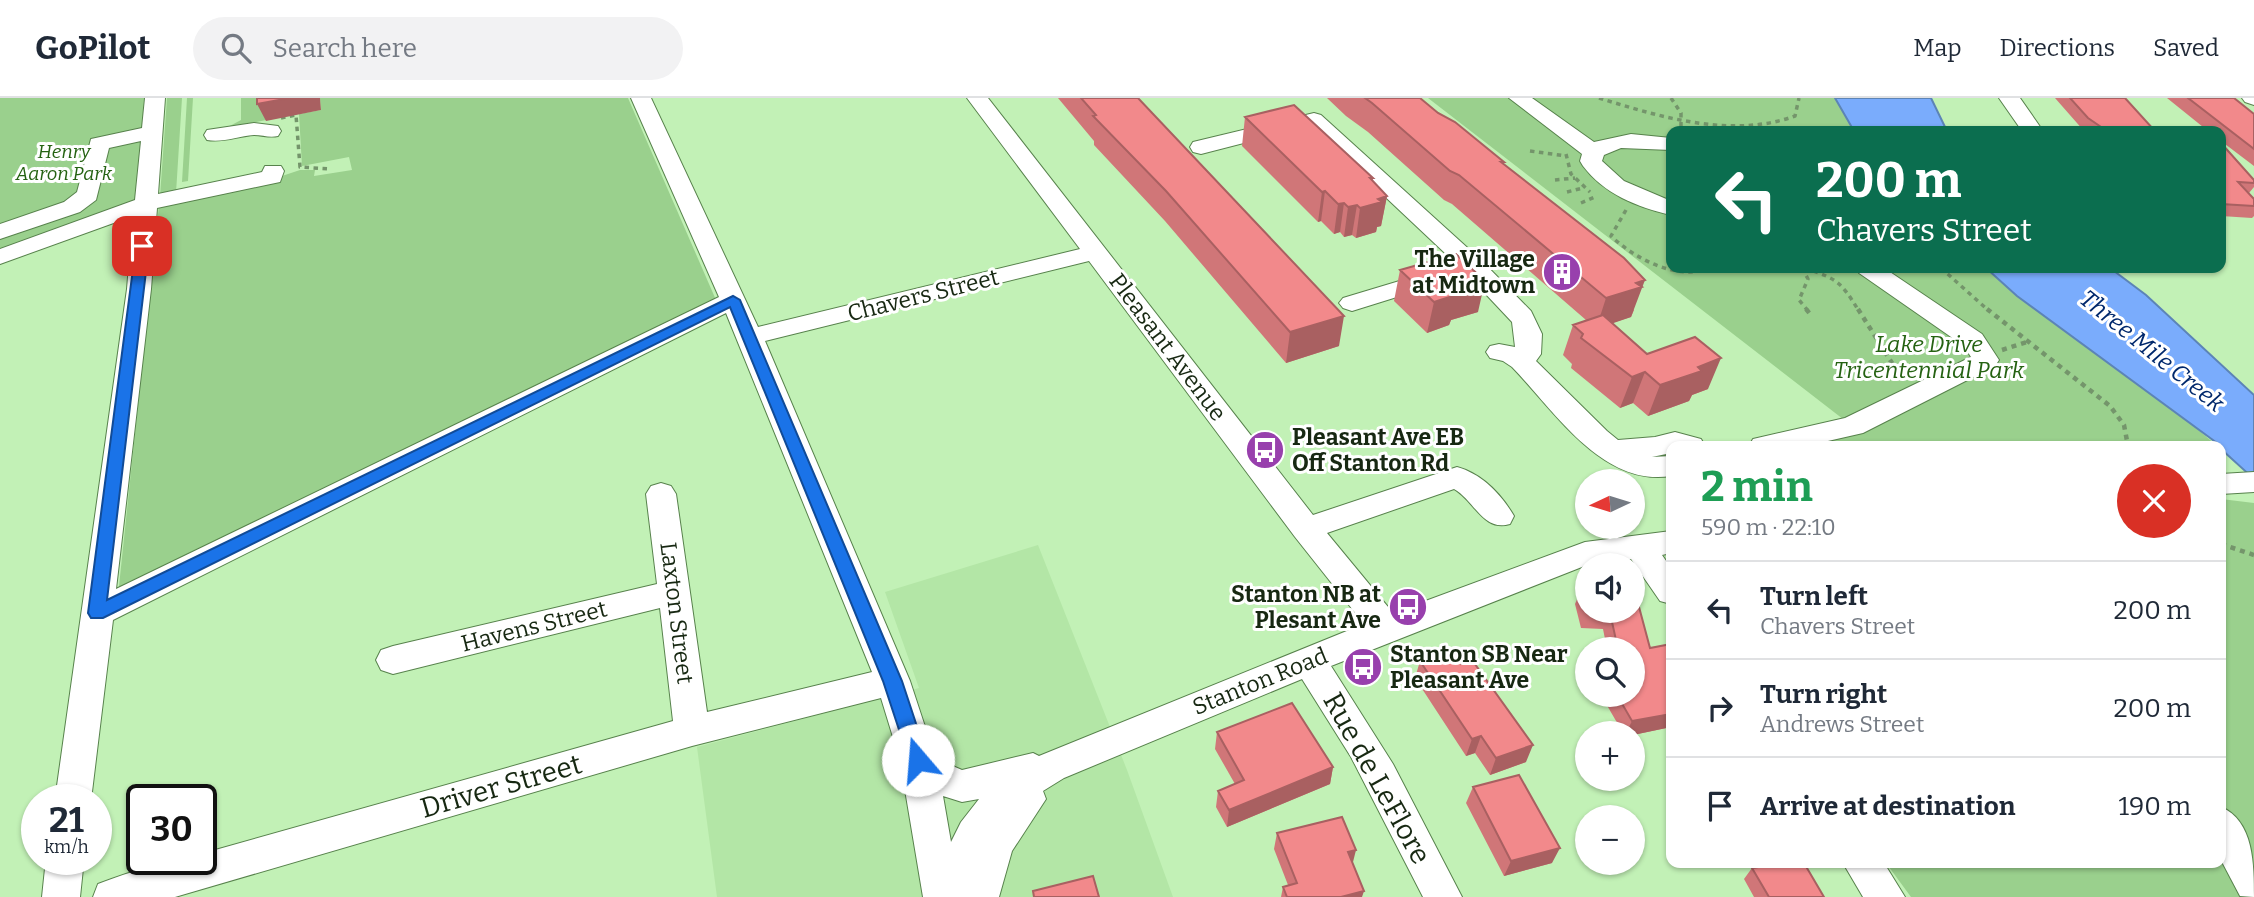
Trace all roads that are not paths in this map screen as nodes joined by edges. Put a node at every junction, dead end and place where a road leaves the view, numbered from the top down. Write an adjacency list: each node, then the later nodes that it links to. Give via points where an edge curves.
1 (155, 98): 8 (street)
2 (641, 98): 21 (street)
3 (976, 98): 17 (street, Pleasant Avenue)
4 (1519, 98): 12 (street)
5 (2009, 98): 6 (street)
6 (2029, 126)
7 (270, 131): 9 (street)
8 (152, 132): 14 (street); 16 (street, via 99,144 88,195 72,207)
9 (215, 135)
10 (1666, 144): 12 (street, via 1618,141 1603,144)
11 (1200, 147): 19 (street, via 1314,120)
12 (1594, 152): 15 (street, via 1591,161 1600,174 1622,191)
13 (273, 171): 14 (street, via 272,177 216,184)
14 (145, 204): 18 (street); 37 (street, via 139,289)
15 (1666, 206)
16 (0, 232)
17 (1096, 252): 23 (street, Chavers Street); 32 (street, Pleasant Avenue)
18 (0, 257)
19 (1473, 266): 22 (street); 26 (street, via 1529,325 1515,355)
20 (1875, 273): 24 (street, via 1973,340 1986,360 1853,426)
21 (733, 300): 23 (street); 37 (street)
22 (1352, 303)
23 (750, 337): 41 (street)
24 (1786, 441)
25 (1666, 444): 26 (street)
26 (1612, 450): 27 (street, via 1636,465)
27 (1666, 466)
28 (2254, 482): 29 (street)
29 (2226, 484)
30 (661, 494): 36 (street, Laxton Street)
31 (1499, 516): 32 (street, via 1474,487 1457,477)
32 (1306, 529): 38 (street, Pleasant Avenue)
33 (1666, 543): 34 (street, Stanton Road)
34 (1639, 547): 35 (street); 38 (street, Stanton Road, via 1585,554)
35 (1666, 585)
36 (675, 592): 39 (street, Havens Street); 42 (street, Laxton Street)
37 (97, 613): 45 (street)
38 (1387, 629): 40 (street, Stanton Road)
39 (393, 660)
40 (1308, 661): 44 (street, Stanton Road); 55 (street, Rue de LeFlore, via 1334,696 1385,785)
41 (892, 681): 42 (street, Driver Street); 43 (street)
42 (692, 732): 51 (street, Driver Street)
43 (918, 760): 44 (street, Stanton Road, via 958,787 1016,770); 52 (street)
44 (1051, 767): 53 (street, Stanton Road, via 1000,800 974,832 959,866); 54 (street, via 1007,821 987,862)
45 (75, 784)
46 (2226, 833): 49 (street)
47 (1866, 868): 56 (street)
48 (63, 875): 50 (street)
49 (2254, 883)
50 (61, 897)
51 (112, 897)
52 (942, 897)
53 (954, 897)
54 (980, 897)
55 (1443, 897)
56 (1886, 897)

